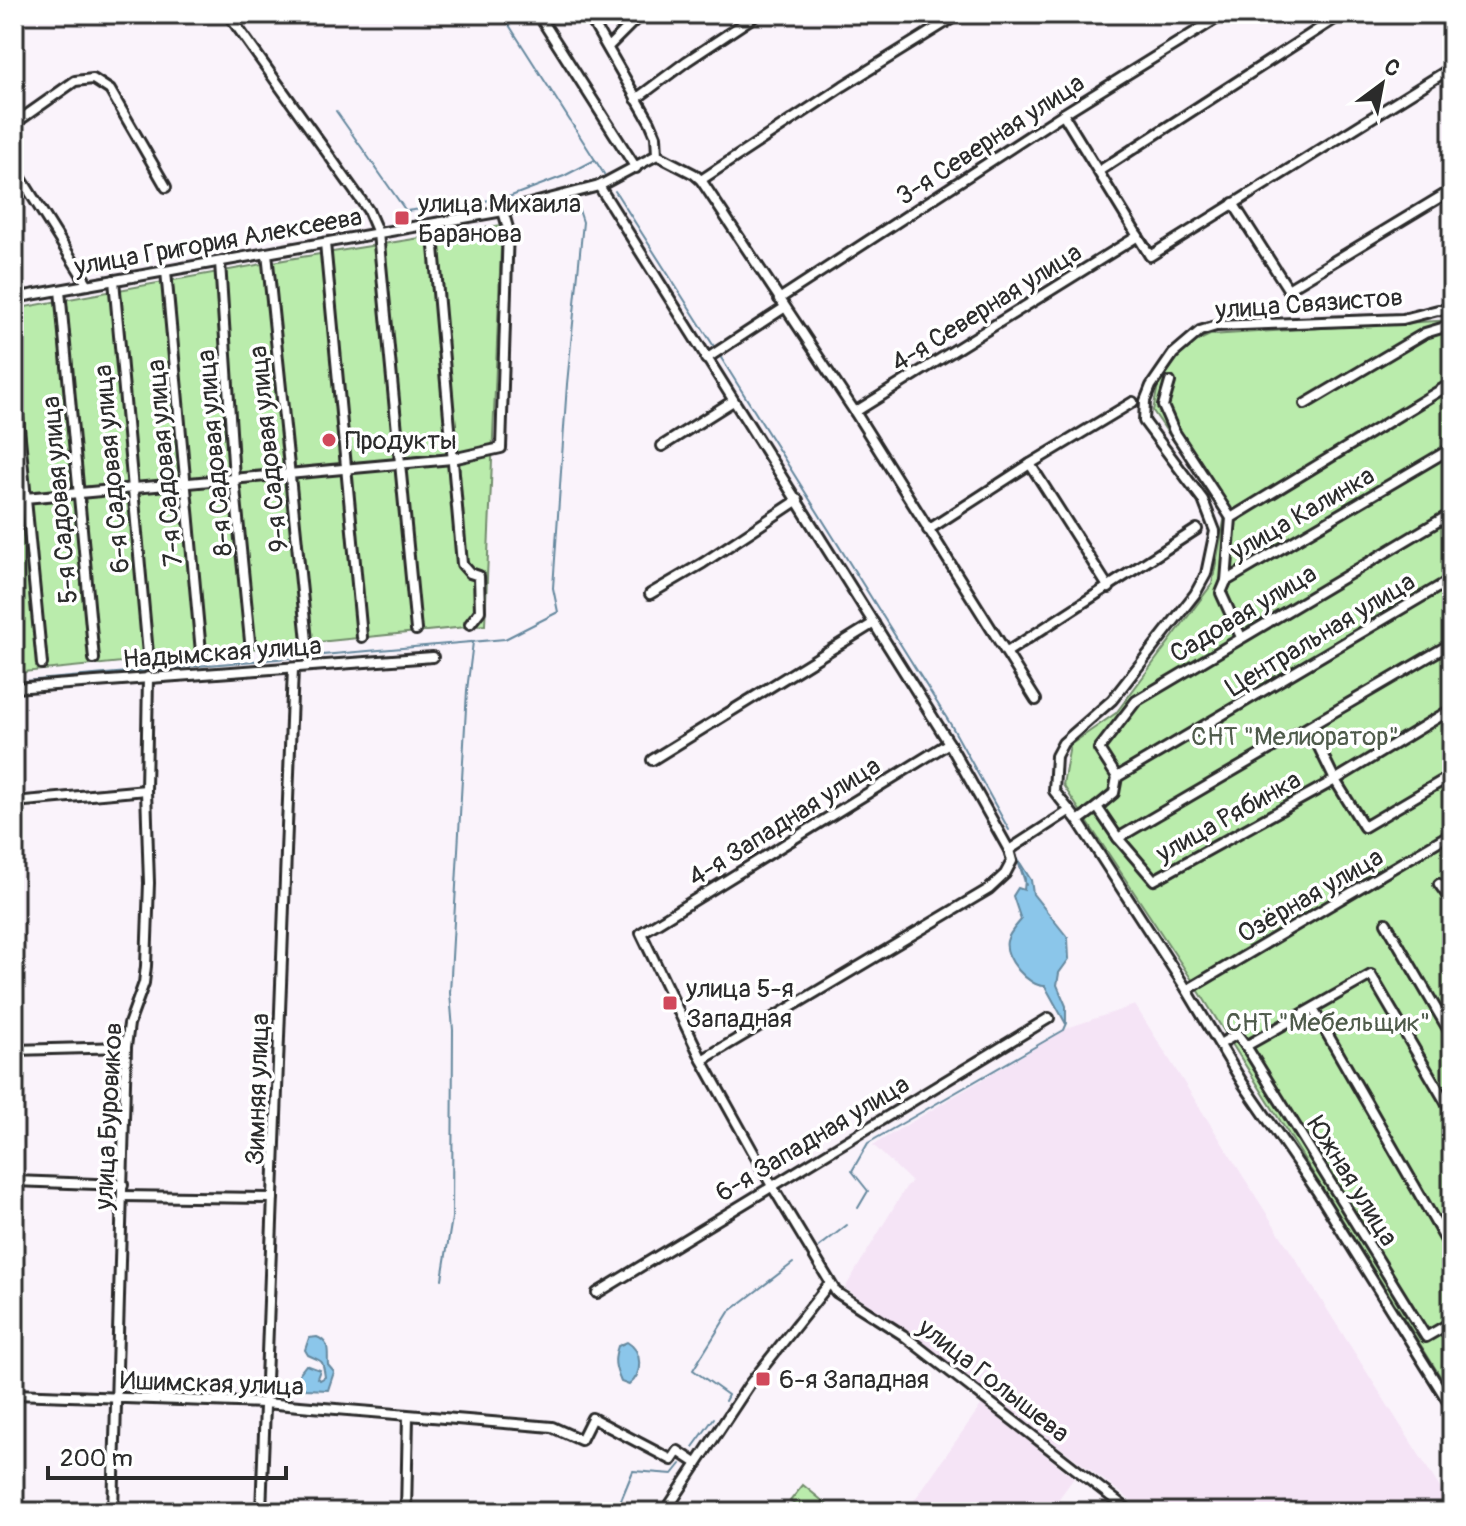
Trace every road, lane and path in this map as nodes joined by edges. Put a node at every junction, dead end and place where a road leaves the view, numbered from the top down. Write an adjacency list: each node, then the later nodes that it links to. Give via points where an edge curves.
1 (228, 14): 25 (street, via 368,210)
2 (538, 14): 16 (street)
3 (588, 14): 9 (street)
4 (641, 14): 9 (street)
5 (758, 14): 11 (street)
6 (959, 14): 18 (street)
7 (1224, 14): 12 (street, 3-я Северная улица)
8 (1342, 14): 17 (street)
9 (608, 47): 11 (street)
10 (1448, 70): 22 (street)
11 (636, 99): 14 (street, via 656,136)
12 (1063, 114): 17 (street); 35 (street, 3-я Северная улица)
13 (14, 124): 20 (street, via 75,81 97,80 110,90)
14 (657, 155): 16 (street, улица Григория Алексеева); 18 (street)
15 (14, 167): 32 (street)
16 (636, 168): 19 (street, улица Григория Алексеева)
17 (1099, 171): 26 (street)
18 (701, 180): 35 (street)
19 (599, 186): 23 (street, улица Григория Алексеева); 39 (street)
20 (166, 187)
21 (1452, 190): 22 (street, via 1288,289)
22 (1233, 203): 26 (street, via 1150,256)
23 (503, 211): 24 (street, улица Григория Алексеева); 49 (street, via 508,228 501,448)
24 (432, 224): 25 (street, улица Григория Алексеева); 49 (street)
25 (378, 233): 27 (street, улица Григория Алексеева); 50 (street)
26 (1138, 236): 46 (street, 4-я Северная улица)
27 (325, 243): 28 (street, улица Григория Алексеева); 52 (street)
28 (267, 253): 29 (street, улица Григория Алексеева); 53 (street, 9-я Садовая улица)
29 (220, 262): 30 (street, улица Григория Алексеева); 54 (street, 8-я Садовая улица)
30 (166, 271): 31 (street, улица Григория Алексеева); 55 (street, 7-я Садовая улица)
31 (114, 280): 32 (street, улица Григория Алексеева); 56 (street, 6-я Садовая улица)
32 (88, 285): 33 (street, улица Григория Алексеева)
33 (60, 290): 34 (street, улица Григория Алексеева); 57 (street, 5-я Садовая улица)
34 (14, 298)
35 (779, 299): 36 (street)
36 (784, 308): 39 (street); 46 (street)
37 (1452, 311): 97 (street, улица Связистов, via 1403,319 1216,326 1200,331 1173,354 1151,386 1144,421 1203,500 1215,531 1213,550 1195,594 1112,700 1063,743 1056,756 1054,791)
38 (1452, 332): 45 (street, via 1445,327 1425,333)
39 (706, 359): 43 (street)
40 (14, 376): 58 (street)
41 (1170, 382): 62 (street, via 1163,406 1174,431)
42 (1452, 383): 62 (street)
43 (733, 401): 47 (street); 60 (street)
44 (1133, 402): 51 (street)
45 (1305, 404)
46 (855, 412): 64 (street)
47 (662, 446)
48 (1452, 448): 66 (street, улица Калинка)
49 (452, 459): 50 (street); 70 (street, via 462,564 479,576 480,611)
50 (399, 463): 52 (street); 71 (street)
51 (1030, 464): 64 (street); 67 (street)
52 (346, 468): 53 (street); 72 (street)
53 (291, 473): 54 (street); 75 (street, 9-я Садовая улица)
54 (234, 478): 55 (street); 74 (street, 8-я Садовая улица)
55 (185, 483): 56 (street); 77 (street, 7-я Садовая улица)
56 (132, 488): 57 (street); 79 (street, 6-я Садовая улица)
57 (78, 493): 58 (street); 81 (street, 5-я Садовая улица)
58 (27, 498): 59 (street); 82 (street)
59 (14, 499)
60 (798, 500): 68 (street); 69 (street)
61 (1452, 513): 73 (street, Садовая улица)
62 (1231, 518): 66 (street)
63 (1197, 529): 67 (street)
64 (928, 530): 78 (street)
65 (1452, 579): 92 (street, Центральная улица)
66 (1226, 581): 73 (street, улица Калинка, via 1221,593)
67 (1109, 588): 78 (street)
68 (650, 594)
69 (874, 623): 89 (street); 90 (street)
70 (470, 624)
71 (416, 630)
72 (362, 637)
73 (1241, 637): 92 (street, Садовая улица, via 1136,701 1099,749)
74 (250, 641)
75 (307, 641)
76 (1452, 643): 88 (street)
77 (201, 652)
78 (1007, 652): 86 (street)
79 (148, 654)
80 (433, 657): 83 (street, Надымская улица)
81 (94, 659)
82 (42, 664)
83 (293, 668): 84 (street, Надымская улица); 119 (street, Зимняя улица)
84 (148, 677): 85 (street, Надымская улица); 94 (street, улица Буровиков)
85 (14, 688)
86 (1036, 700)
87 (1452, 709): 93 (street, улица Рябинка)
88 (1309, 727): 93 (street); 100 (street)
89 (949, 743): 101 (street); 113 (street, 4-я Западная улица, via 641,933)
90 (652, 760)
91 (1452, 775): 93 (street, Озёрная улица, via 1364,827)
92 (1117, 777): 96 (street, Центральная улица, via 1114,793)
93 (1335, 780): 100 (street, улица Рябинка, via 1154,880)
94 (146, 790): 95 (street); 111 (street, улица Буровиков, via 146,966)
95 (14, 802)
96 (1097, 807): 98 (street, Центральная улица); 100 (street)
97 (1069, 811): 98 (street); 101 (street)
98 (1078, 821): 105 (street)
99 (1452, 833): 105 (street, Озёрная улица)
100 (1118, 838)
101 (1009, 850): 113 (street, via 1012,861 989,889)
102 (1439, 884): 103 (street)
103 (1452, 902)
104 (1386, 923): 108 (street)
105 (1187, 990): 109 (street)
106 (1313, 1009): 110 (street); 114 (street, via 1371,975); 120 (street)
107 (1049, 1018): 117 (street, 6-я Западная улица)
108 (1452, 1036)
109 (1220, 1044): 110 (street, via 1237,1034); 127 (street)
110 (1246, 1046): 123 (street, Южная улица, via 1426,1337)
111 (126, 1047): 112 (street); 116 (street, улица Буровиков)
112 (14, 1050)
113 (702, 1060): 117 (street)
114 (1452, 1113)
115 (14, 1181): 116 (street)
116 (123, 1185): 118 (street, улица Буровиков)
117 (772, 1186): 121 (street); 122 (street, 6-я Западная улица)
118 (122, 1196): 119 (street); 125 (street, улица Буровиков)
119 (273, 1198): 126 (street, Зимняя улица)
120 (1452, 1251)
121 (829, 1284): 129 (street); 134 (street, улица Голышева)
122 (597, 1293)
123 (1452, 1322)
124 (14, 1394): 125 (street, Ишимская улица)
125 (116, 1399): 126 (street, Ишимская улица); 130 (street, улица Буровиков)
126 (264, 1403): 128 (street, Ишимская улица); 131 (street, Зимняя улица)
127 (1452, 1408)
128 (408, 1416): 129 (street, Ишимская улица, via 552,1427 581,1440 592,1418 672,1460 678,1451); 132 (street)
129 (696, 1463): 133 (street)
130 (113, 1512)
131 (261, 1512)
132 (406, 1512)
133 (665, 1512)
134 (1131, 1512)

